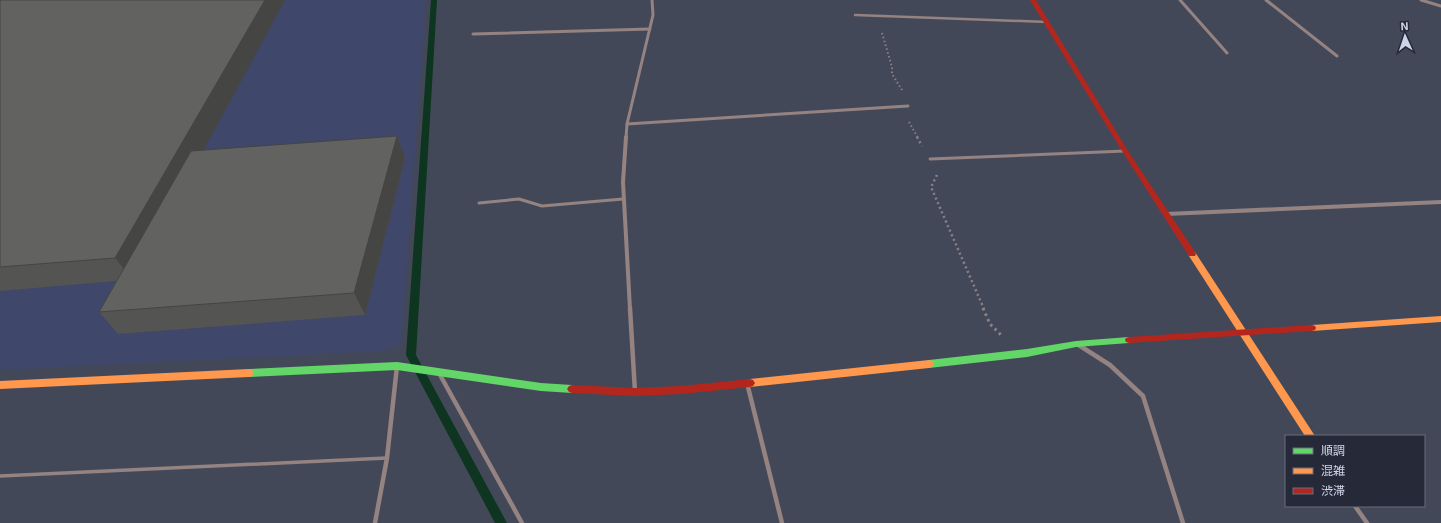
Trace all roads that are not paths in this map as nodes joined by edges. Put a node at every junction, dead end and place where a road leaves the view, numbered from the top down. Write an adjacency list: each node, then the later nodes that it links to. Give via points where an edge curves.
1 (652, 0): 9 (street, via 653,15)
2 (1033, 0): 8 (street)
3 (1180, 0): 11 (street)
4 (1266, 0): 12 (street)
5 (1421, 0): 6 (street)
6 (1441, 6)
7 (855, 15): 8 (lane)
8 (1048, 22): 15 (street)
9 (650, 29): 10 (street); 14 (street)
10 (473, 34)
11 (1227, 53)
12 (1337, 56)
13 (908, 106): 14 (street)
14 (627, 124): 17 (street)
15 (1125, 151): 16 (lane); 20 (street)
16 (930, 159)
17 (623, 199): 19 (lane, via 542,206 522,198); 28 (street)
18 (1441, 202): 20 (street)
19 (479, 203)
20 (1166, 214): 22 (street)
21 (1441, 319): 22 (street)
22 (1242, 334): 23 (street); 29 (street)
23 (1076, 344): 26 (street, via 1027,353); 36 (street, via 1110,365 1143,396)
24 (397, 366): 25 (street); 27 (street); 30 (street)
25 (439, 372): 28 (street, via 541,387); 34 (street)
26 (747, 383): 28 (street); 35 (street)
27 (0, 385)
28 (635, 392)
29 (1309, 435)
30 (387, 458): 31 (lane); 33 (street)
31 (0, 476)
32 (1357, 507): 37 (street)
33 (375, 523)
34 (522, 523)
35 (782, 523)
36 (1183, 523)
37 (1367, 523)

